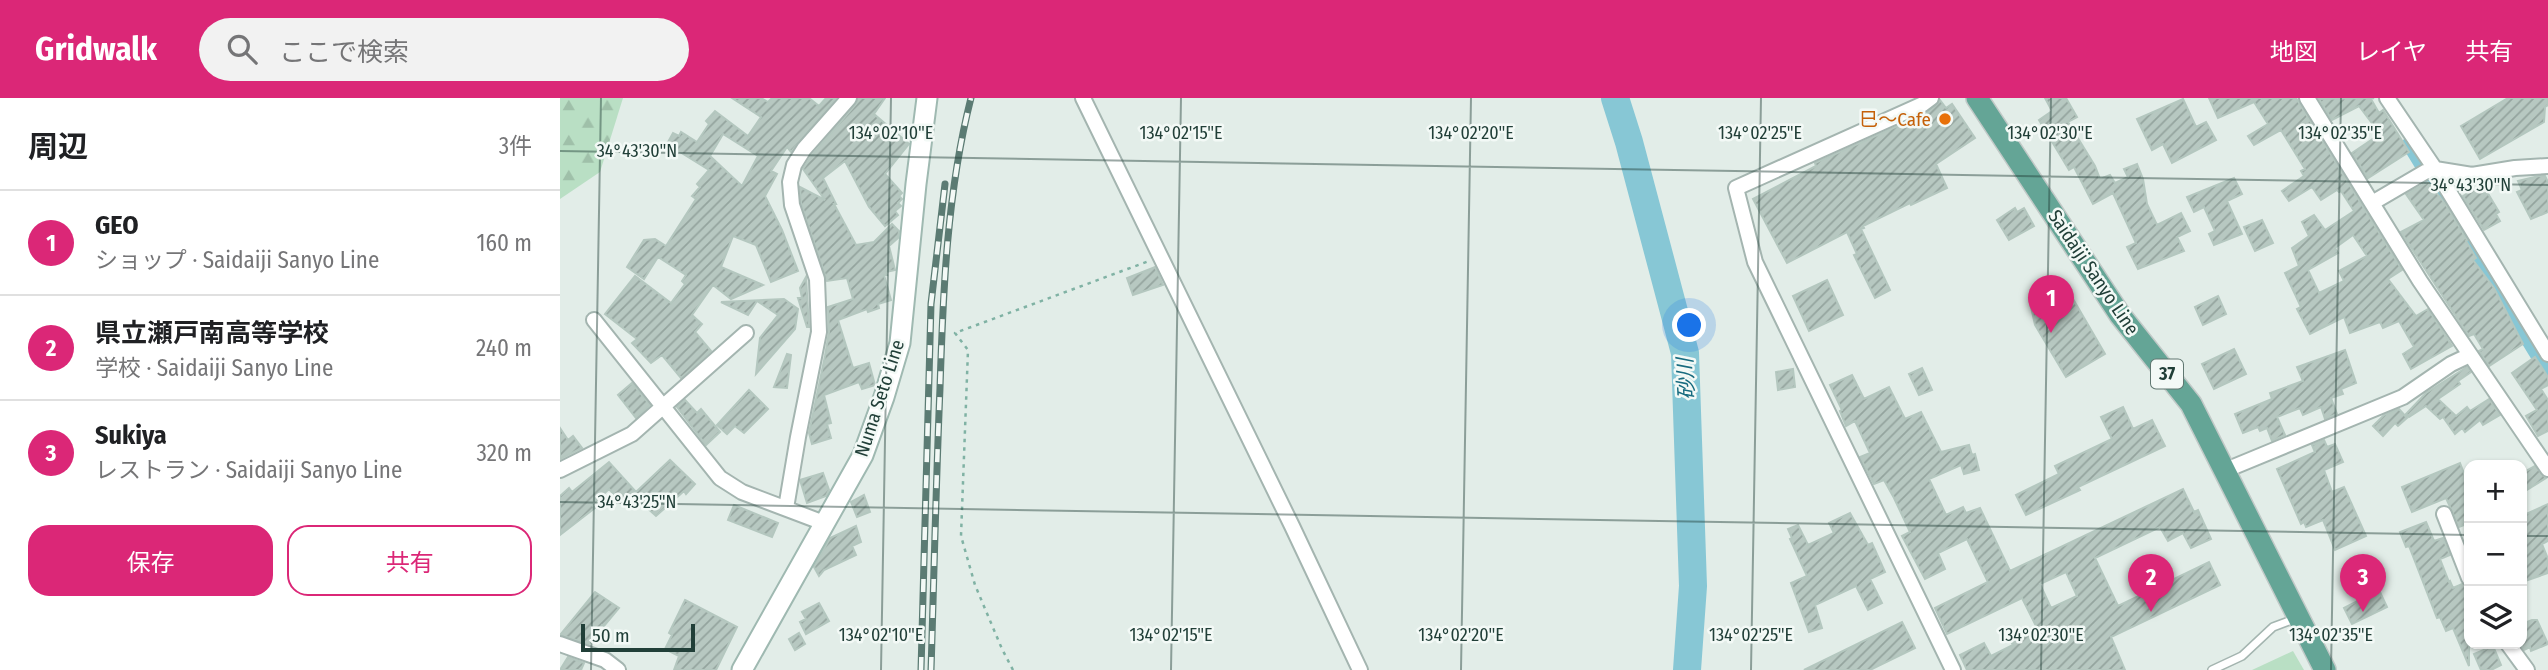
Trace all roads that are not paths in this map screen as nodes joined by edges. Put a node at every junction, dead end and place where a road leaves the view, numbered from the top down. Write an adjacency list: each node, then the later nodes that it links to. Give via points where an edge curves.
1 (849, 98): 19 (street, via 804,149 790,182 817,279 820,332)
2 (927, 98): 21 (main road, Numa Seto Line, via 900,343 863,455)
3 (1083, 98): 28 (street)
4 (1931, 98): 29 (street, via 1736,188 1755,262)
5 (1977, 98): 17 (main road, Saidaiji Sanyo Line / 37, via 2120,315 2191,404)
6 (2308, 98): 10 (street)
7 (2387, 98): 9 (street)
8 (2548, 166): 9 (street, via 2472,175)
9 (2435, 169): 10 (street); 13 (street)
10 (2372, 203): 14 (street)
11 (594, 320): 15 (street)
12 (746, 333): 15 (street)
13 (2548, 354)
14 (2470, 355): 17 (street, via 2403,397); 18 (street)
15 (663, 407): 16 (street, via 632,434); 19 (street, via 720,478 742,492)
16 (560, 470)
17 (2226, 470): 23 (main road, Saidaiji Sanyo Line / 37)
18 (2548, 470)
19 (786, 508): 21 (street)
20 (2444, 514): 22 (street)
21 (824, 523): 27 (main road, Numa Seto Line)
22 (2464, 565)
23 (2299, 617): 30 (lane, via 2273,627 2242,656); 31 (main road, Saidaiji Sanyo Line / 37)
24 (560, 644): 26 (street, via 605,660)
25 (2512, 649): 32 (street)
26 (618, 670)
27 (742, 670)
28 (1360, 670)
29 (1953, 670)
30 (2212, 670)
31 (2325, 670)
32 (2527, 670)

